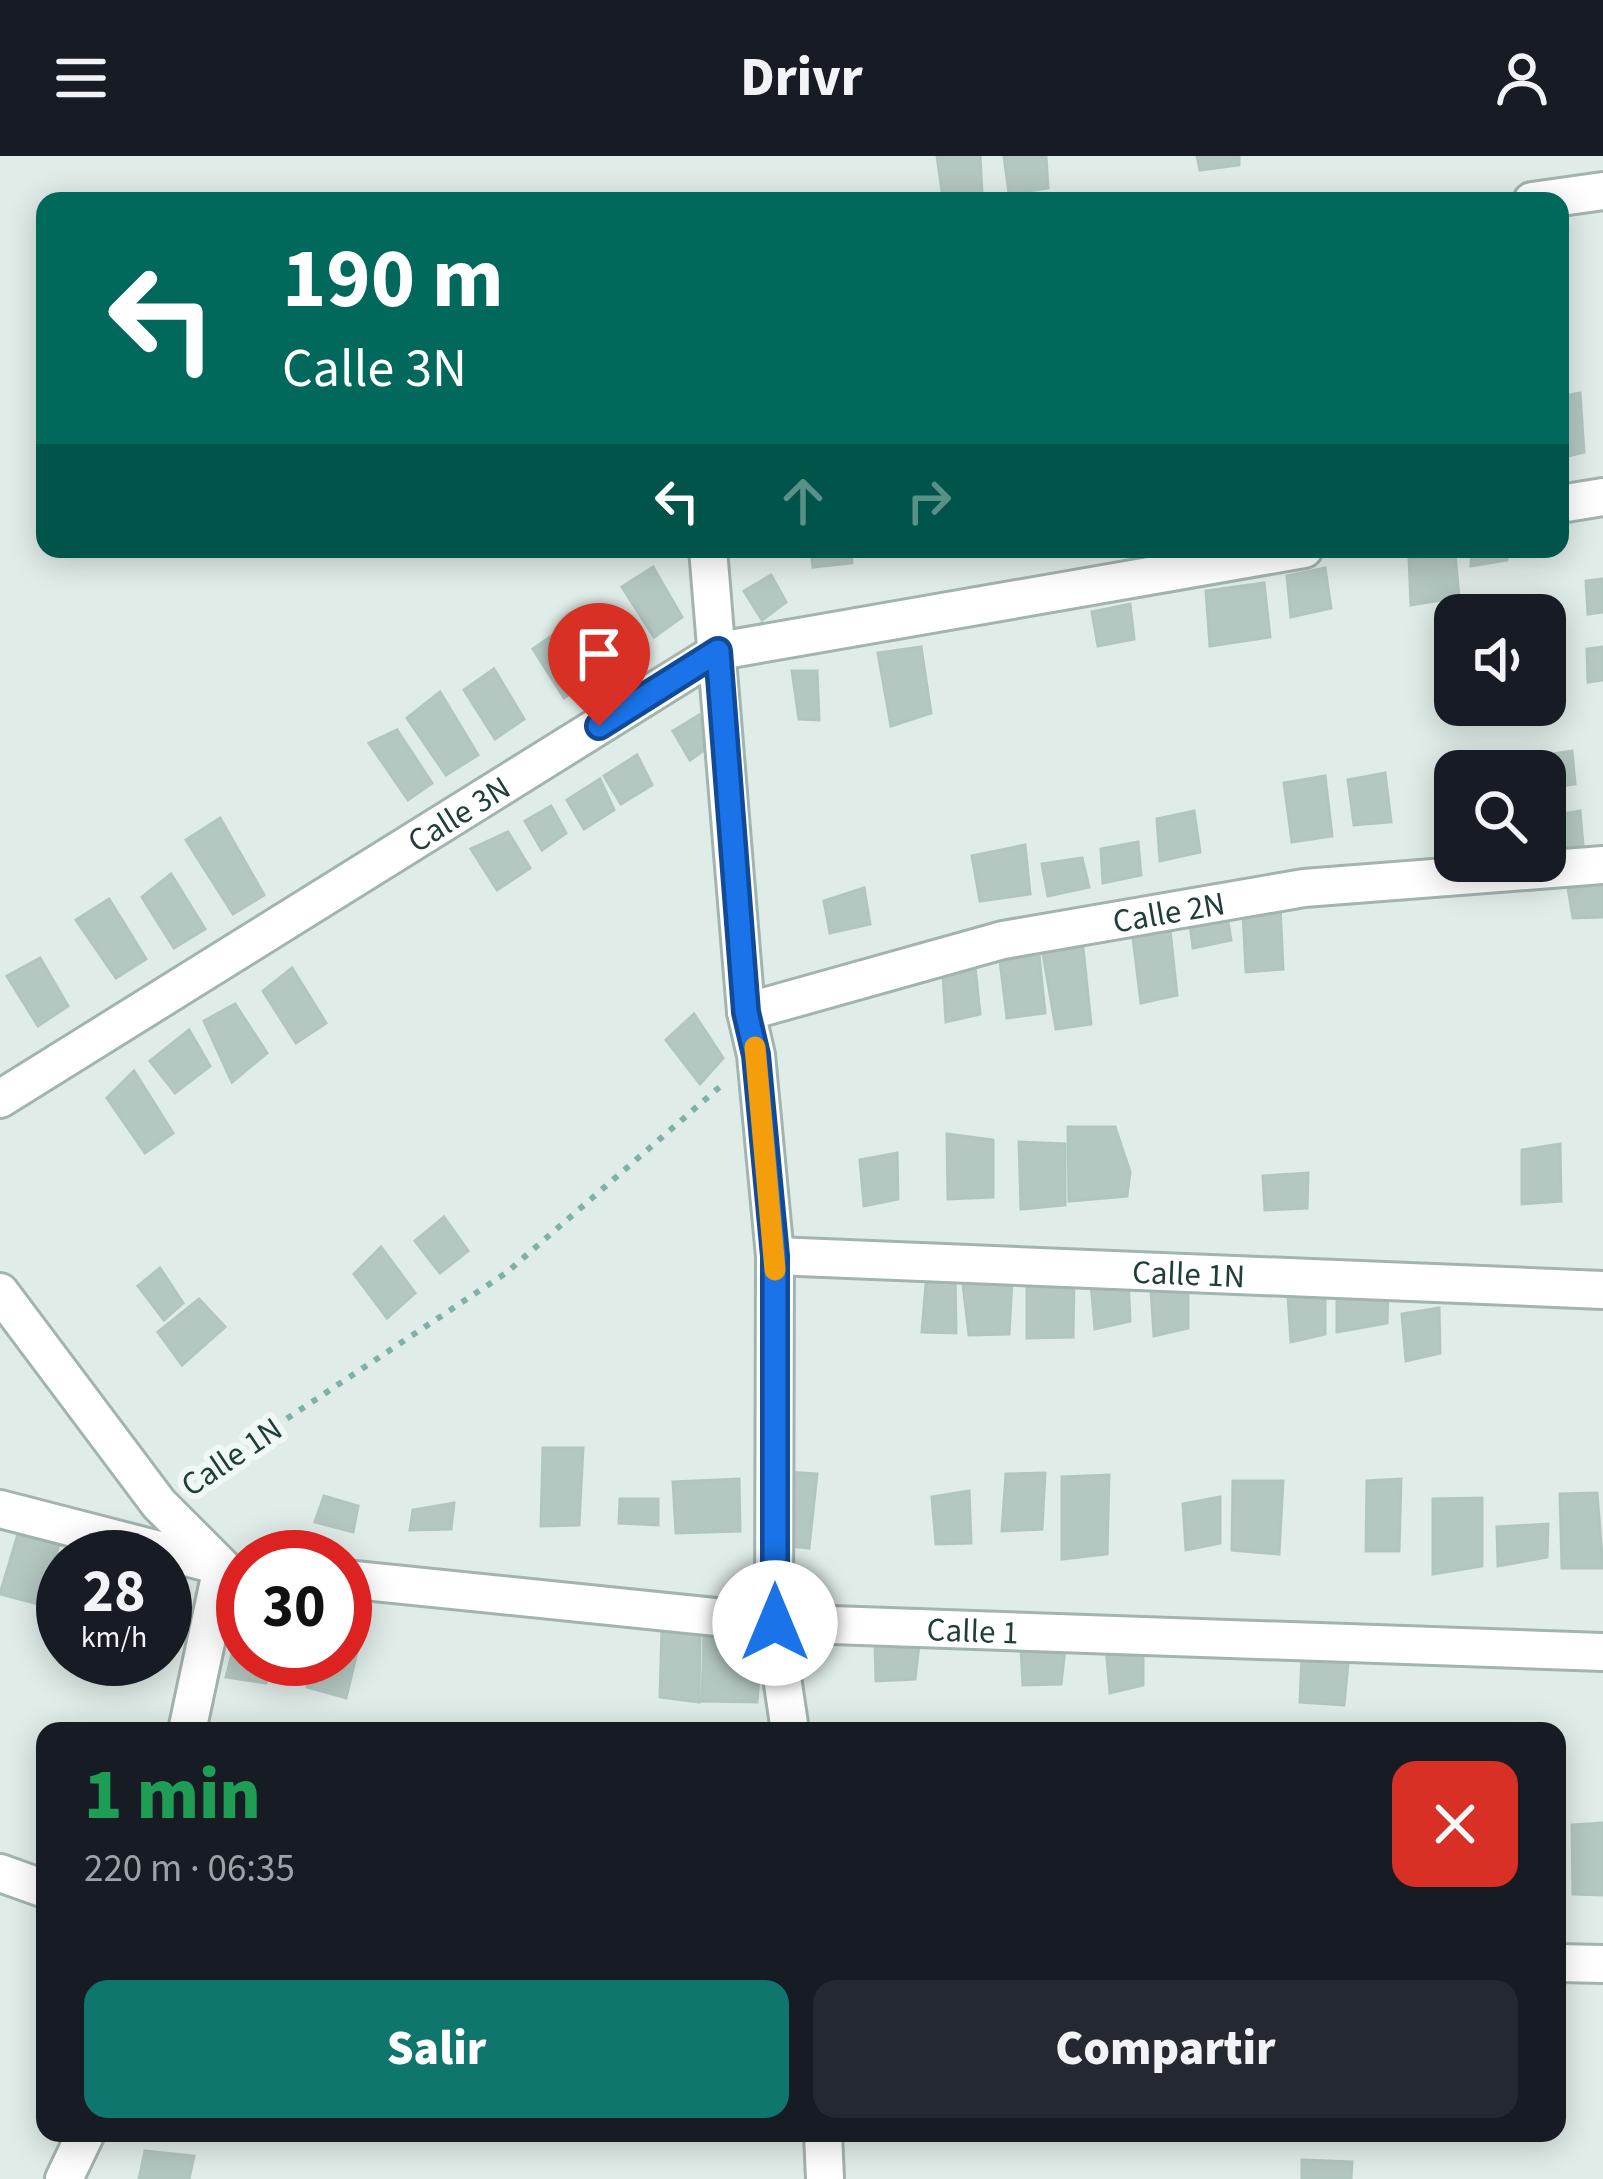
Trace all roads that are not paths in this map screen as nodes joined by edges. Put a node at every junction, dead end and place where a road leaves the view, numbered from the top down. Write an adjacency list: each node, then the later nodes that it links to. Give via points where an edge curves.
1 (1603, 191): 2 (street)
2 (1569, 196)
3 (1603, 497): 4 (street)
4 (1569, 503)
5 (709, 558): 7 (street)
6 (1252, 558): 7 (street, Calle 3N)
7 (718, 651): 9 (street); 10 (street, Calle 3N)
8 (1603, 865): 9 (street, Calle 2N, via 1304,888 1003,940)
9 (746, 1012): 11 (street)
10 (0, 1099)
11 (775, 1256): 12 (street, Calle 1N); 18 (street)
12 (1603, 1290)
13 (0, 1292): 15 (street, via 159,1504)
14 (0, 1509): 16 (street)
15 (216, 1553)
16 (216, 1564)
17 (372, 1582): 18 (street, Calle 1)
18 (775, 1623): 20 (street, Calle 1); 22 (street)
19 (216, 1628): 21 (street)
20 (1603, 1652)
21 (190, 1722)
22 (789, 1722)
23 (0, 1873): 24 (street)
24 (36, 1886)
25 (1566, 1963): 26 (street)
26 (1603, 1964)
27 (82, 2142): 29 (street)
28 (824, 2142): 30 (street)
29 (64, 2179)
30 (824, 2179)

